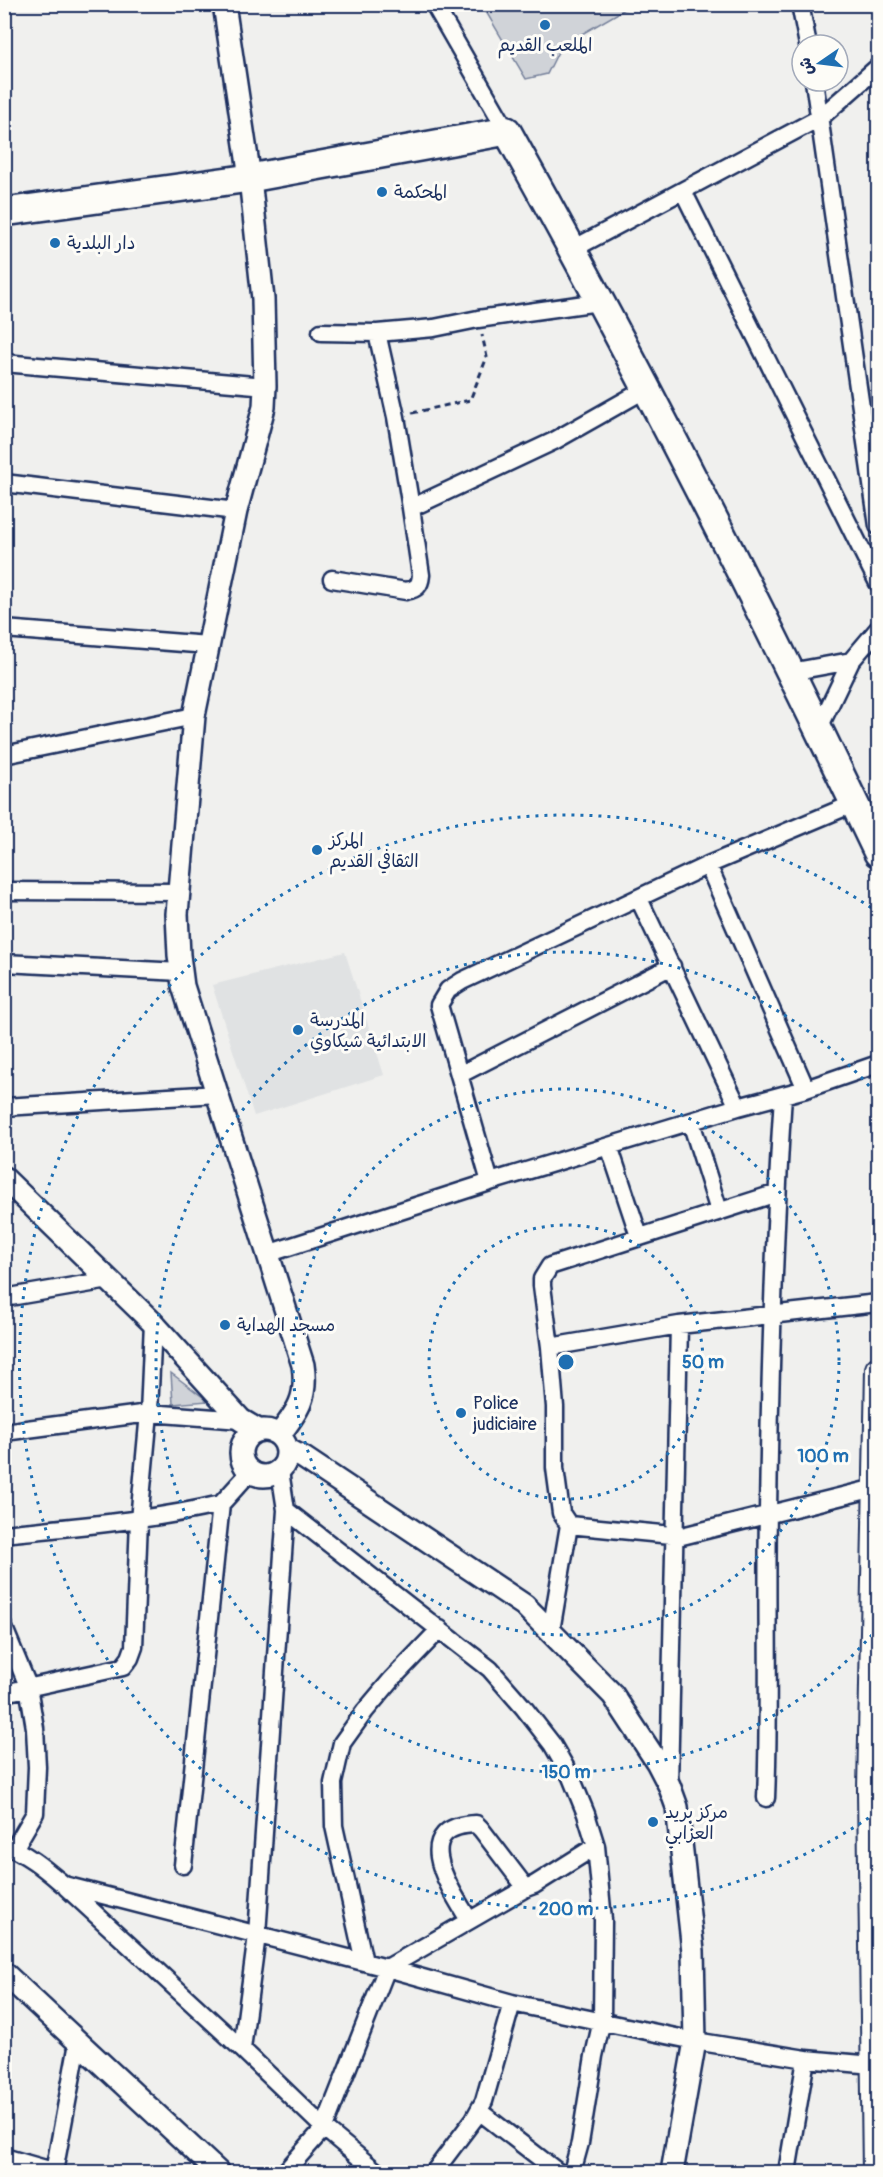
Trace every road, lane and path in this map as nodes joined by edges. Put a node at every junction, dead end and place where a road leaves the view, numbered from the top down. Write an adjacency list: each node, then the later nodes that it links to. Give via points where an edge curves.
1 (224, 4): 9 (street)
2 (434, 4): 8 (street)
3 (800, 4): 4 (street)
4 (806, 33)
5 (879, 67): 7 (street)
6 (816, 93): 7 (street)
7 (821, 117): 10 (street); 24 (street)
8 (507, 132): 9 (main road); 12 (main road)
9 (250, 178): 11 (main road); 18 (street, via 263,299)
10 (683, 191): 12 (street); 26 (street)
11 (4, 212)
12 (573, 249): 13 (main road)
13 (599, 302): 14 (street); 19 (main road)
14 (478, 319): 16 (street); 20 (path, via 487,357 470,400)
15 (321, 332): 16 (street)
16 (377, 333): 20 (street)
17 (4, 363): 18 (street)
18 (265, 386): 23 (street, via 264,407)
19 (646, 389): 22 (street, via 554,441); 31 (main road)
20 (396, 417): 22 (street)
21 (4, 483): 23 (street)
22 (411, 508): 25 (street, via 421,576 417,588 406,591)
23 (236, 511): 29 (street)
24 (879, 526)
25 (332, 579)
26 (879, 583)
27 (4, 628): 29 (street)
28 (879, 629): 30 (street)
29 (208, 645): 32 (street)
30 (851, 661): 31 (street); 33 (street)
31 (790, 672): 33 (main road)
32 (194, 716): 34 (street); 39 (street)
33 (818, 730): 35 (main road)
34 (4, 755)
35 (855, 804): 36 (main road); 37 (street)
36 (878, 853)
37 (708, 865): 40 (street); 46 (street)
38 (4, 891): 39 (street)
39 (178, 892): 43 (street)
40 (639, 899): 42 (street); 45 (street, via 448,990 439,1005)
41 (4, 963): 43 (street)
42 (672, 966): 45 (street); 50 (street)
43 (181, 972): 47 (street)
44 (879, 1064): 46 (street)
45 (459, 1076): 54 (street)
46 (806, 1089): 48 (street)
47 (218, 1094): 49 (street); 58 (street)
48 (783, 1095): 50 (street); 55 (street)
49 (4, 1107)
50 (738, 1107): 51 (street)
51 (691, 1122): 52 (street); 56 (street)
52 (609, 1146): 54 (street); 57 (street)
53 (4, 1178): 59 (street)
54 (490, 1182): 58 (street)
55 (777, 1193): 56 (street); 62 (street)
56 (719, 1211): 57 (street)
57 (639, 1236): 65 (street, via 550,1266 542,1286)
58 (267, 1254): 70 (street, via 305,1379 304,1395)
59 (109, 1280): 60 (street); 63 (street)
60 (4, 1298)
61 (879, 1303): 62 (street)
62 (772, 1316): 64 (street); 76 (street)
63 (153, 1323): 67 (street); 68 (street)
64 (679, 1325): 65 (street); 80 (street)
65 (550, 1347): 78 (street, via 555,1468 561,1513)
66 (879, 1369): 73 (main road)
67 (149, 1413): 68 (street); 69 (street); 77 (street)
68 (249, 1425): 70 (street, via 266,1429); 72 (street, via 241,1460)
69 (4, 1431)
70 (283, 1442): 71 (street, via 287,1457); 83 (street, via 524,1605)
71 (279, 1471): 72 (street, via 265,1476); 75 (street)
72 (250, 1472): 74 (street)
73 (875, 1488): 76 (street); 84 (main road)
74 (221, 1504): 77 (street); 92 (street)
75 (286, 1510): 82 (street); 96 (street)
76 (768, 1515): 80 (street); 89 (street)
77 (139, 1520): 79 (street); 85 (street, via 134,1647 130,1658 123,1667)
78 (569, 1525): 80 (street); 83 (street)
79 (4, 1534)
80 (675, 1536): 87 (street)
81 (4, 1628): 85 (street)
82 (440, 1629): 90 (street, via 490,1669 552,1744 571,1778); 97 (street, via 392,1679 342,1743 333,1783 334,1826)
83 (551, 1631): 87 (street, via 613,1695)
84 (876, 1674): 88 (main road)
85 (28, 1686): 86 (street); 91 (street, via 35,1738 36,1807 33,1819)
86 (4, 1693)
87 (669, 1785): 102 (street, via 676,1807 692,1940)
88 (874, 1793): 106 (main road)
89 (766, 1798)
90 (596, 1846): 94 (street); 101 (street, via 603,1920)
91 (9, 1847): 93 (street)
92 (183, 1865)
93 (64, 1885): 96 (street); 104 (street)
94 (526, 1888): 95 (street); 95 (street, via 476,1824 447,1832 439,1843 439,1864)
95 (470, 1920): 98 (street)
96 (257, 1935): 97 (street); 104 (street)
97 (364, 1962): 98 (street)
98 (387, 1968): 100 (street); 108 (street)
99 (4, 1973): 103 (street)
100 (512, 2002): 101 (street); 107 (street)
101 (602, 2020): 102 (street); 116 (street)
102 (695, 2041): 105 (street); 117 (street)
103 (78, 2043): 111 (street); 112 (street)
104 (242, 2049): 108 (street)
105 (806, 2059): 106 (street); 118 (street)
106 (873, 2065): 119 (main road)
107 (478, 2111): 110 (street); 115 (street)
108 (324, 2128): 113 (street); 114 (street)
109 (4, 2157): 111 (street)
110 (443, 2169)
111 (54, 2172)
112 (218, 2172)
113 (285, 2172)
114 (377, 2172)
115 (558, 2172)
116 (572, 2172)
117 (672, 2172)
118 (787, 2172)
119 (875, 2172)

